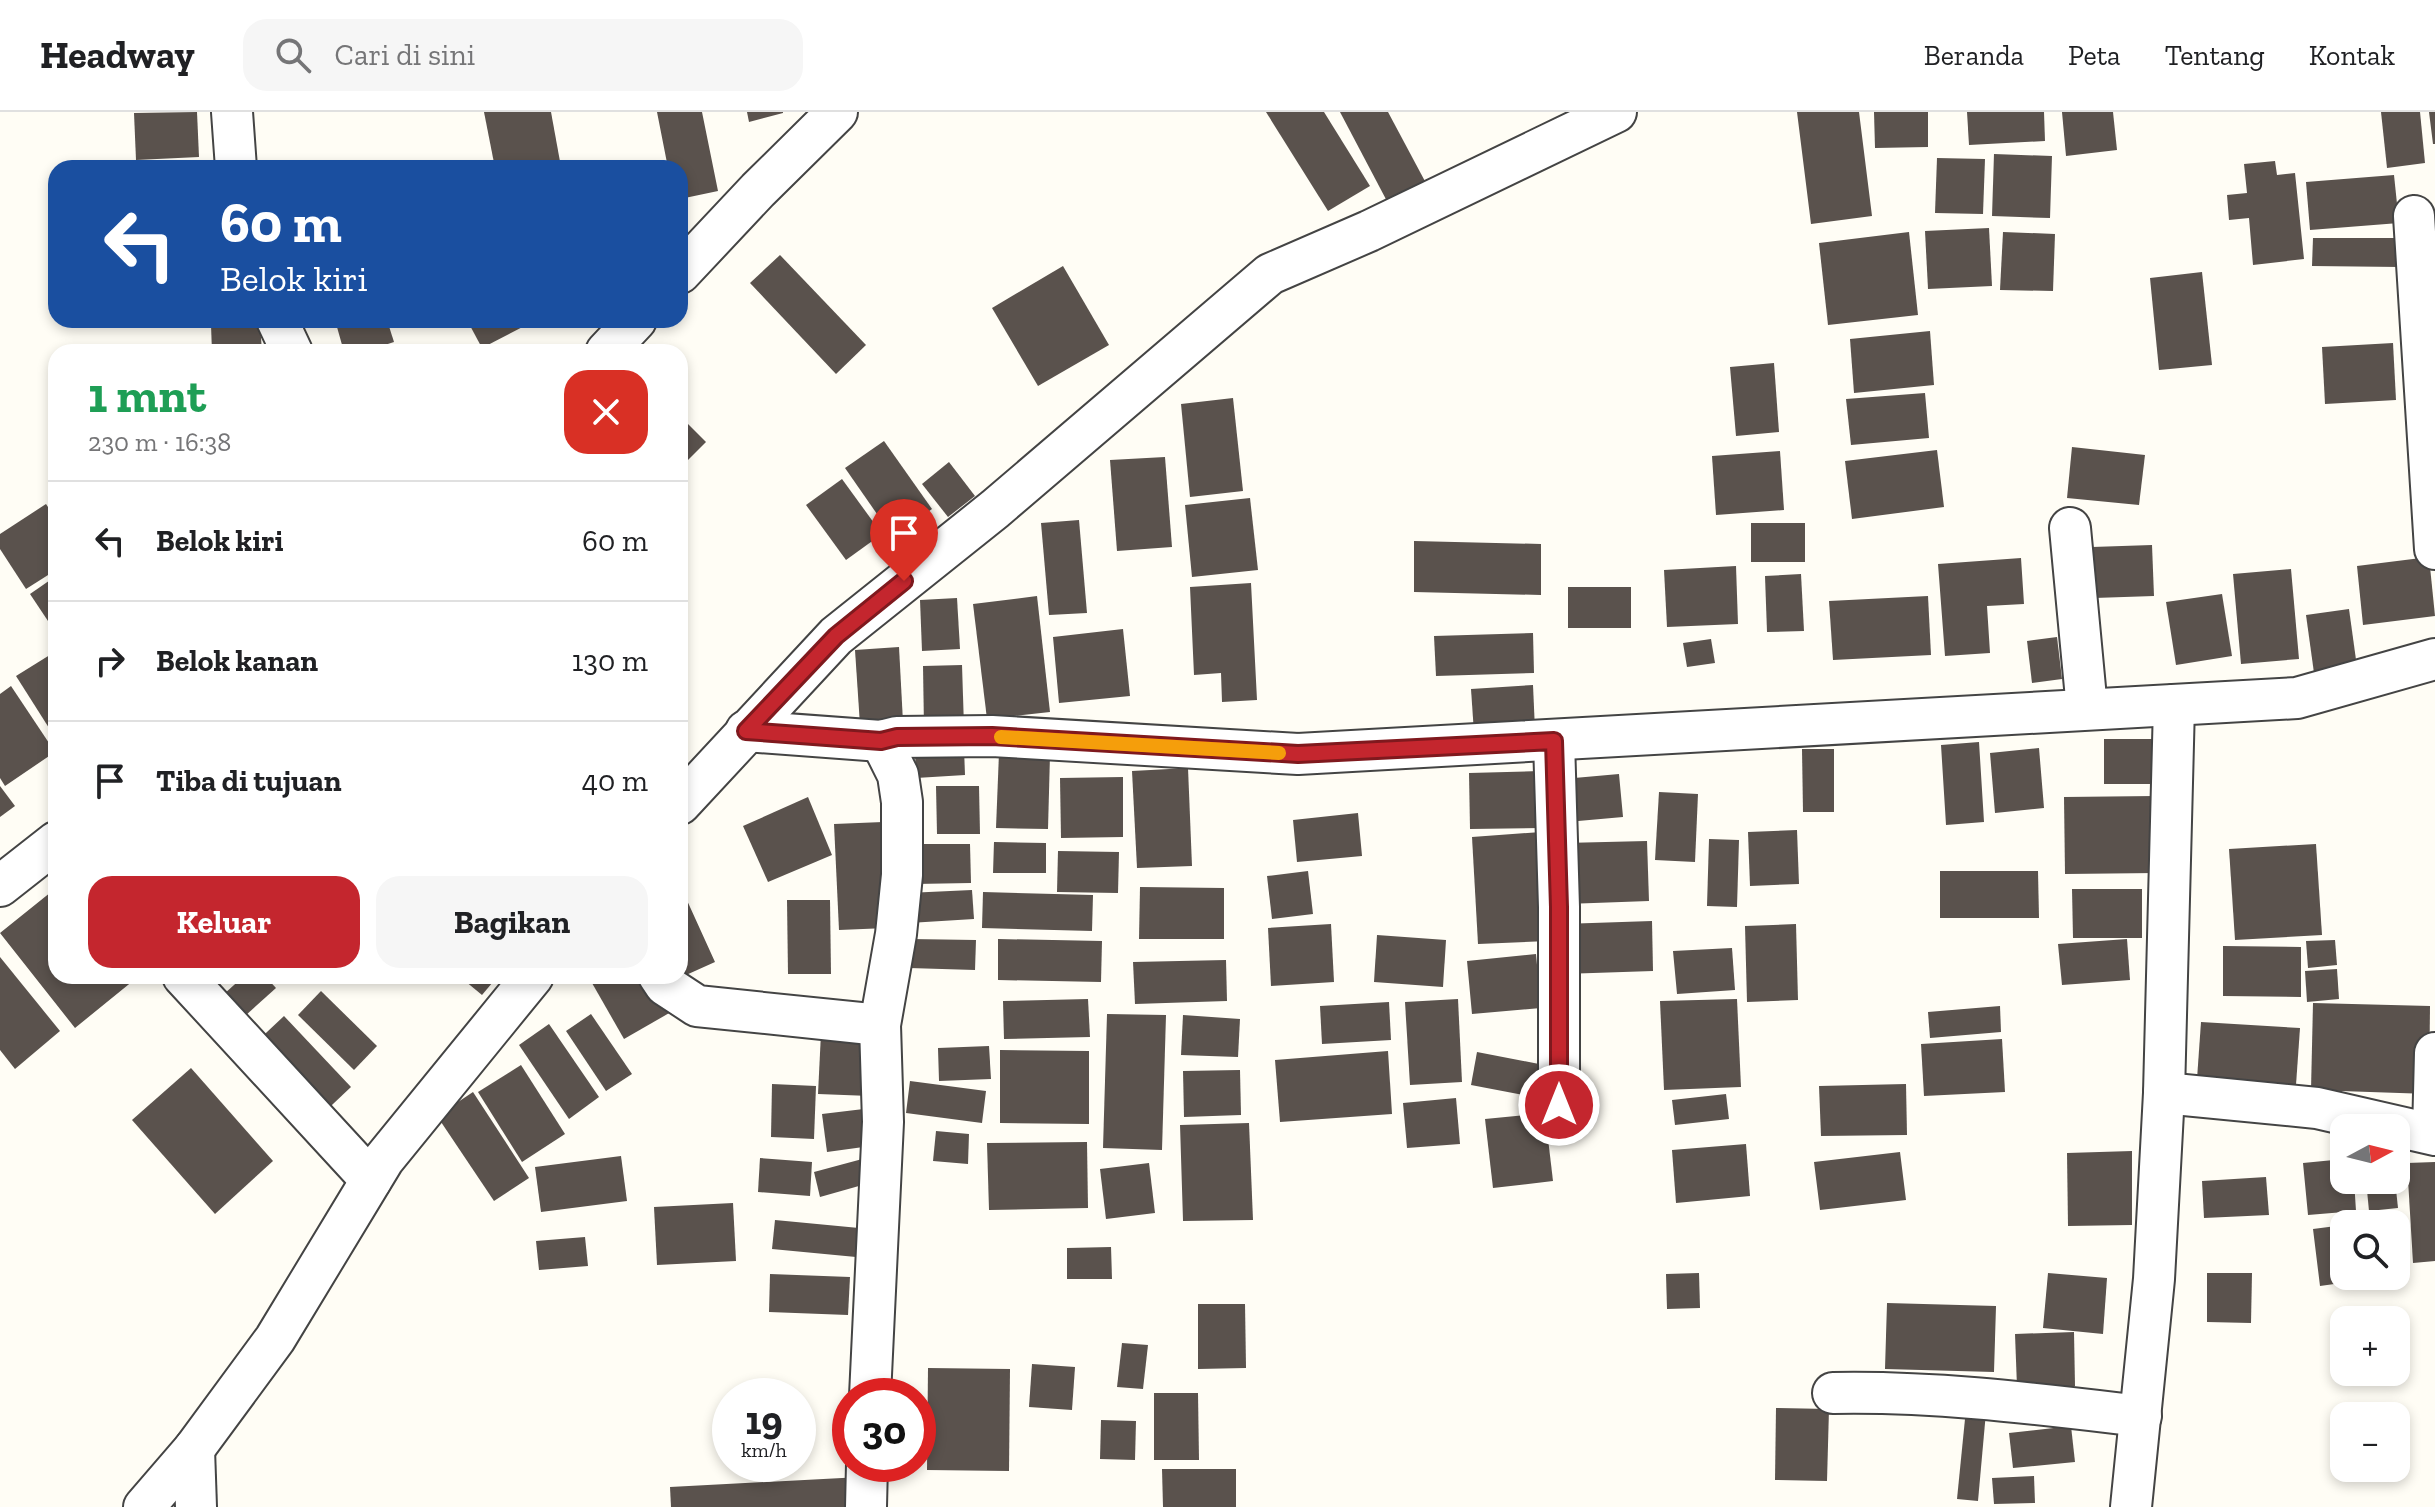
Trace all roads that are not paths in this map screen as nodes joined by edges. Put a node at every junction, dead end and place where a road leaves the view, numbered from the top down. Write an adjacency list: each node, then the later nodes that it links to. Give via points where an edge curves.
1 (232, 112): 4 (street)
2 (837, 112): 6 (street)
3 (1616, 112): 14 (street, via 1270,274 995,509 836,636)
4 (235, 160)
5 (2414, 216): 10 (street)
6 (688, 264)
7 (628, 328): 8 (street)
8 (614, 344)
9 (2070, 528): 13 (street)
10 (2435, 549)
11 (2435, 659): 12 (street, via 2297,698)
12 (2174, 705): 13 (street); 25 (street)
13 (2087, 709): 16 (street)
14 (746, 731): 15 (street); 17 (street)
15 (881, 741): 16 (street, via 992,736 1298,754); 23 (street, via 898,775 902,875)
16 (1554, 741): 26 (street)
17 (688, 795)
18 (48, 848): 19 (street)
19 (0, 886)
20 (190, 984): 28 (street)
21 (526, 984): 28 (street)
22 (664, 984): 23 (street, via 697,1006)
23 (880, 1025): 29 (street, via 883,1122)
24 (2435, 1053): 27 (street)
25 (2164, 1093): 27 (street, via 2317,1108); 31 (street)
26 (1559, 1105)
27 (2434, 1134)
28 (371, 1180): 32 (street, via 275,1339)
29 (871, 1378)
30 (1833, 1393): 31 (street, via 1964,1396)
31 (2141, 1416): 37 (street)
32 (194, 1449): 34 (street); 35 (street)
33 (867, 1482): 36 (street)
34 (144, 1507)
35 (196, 1507)
36 (866, 1507)
37 (2131, 1507)

